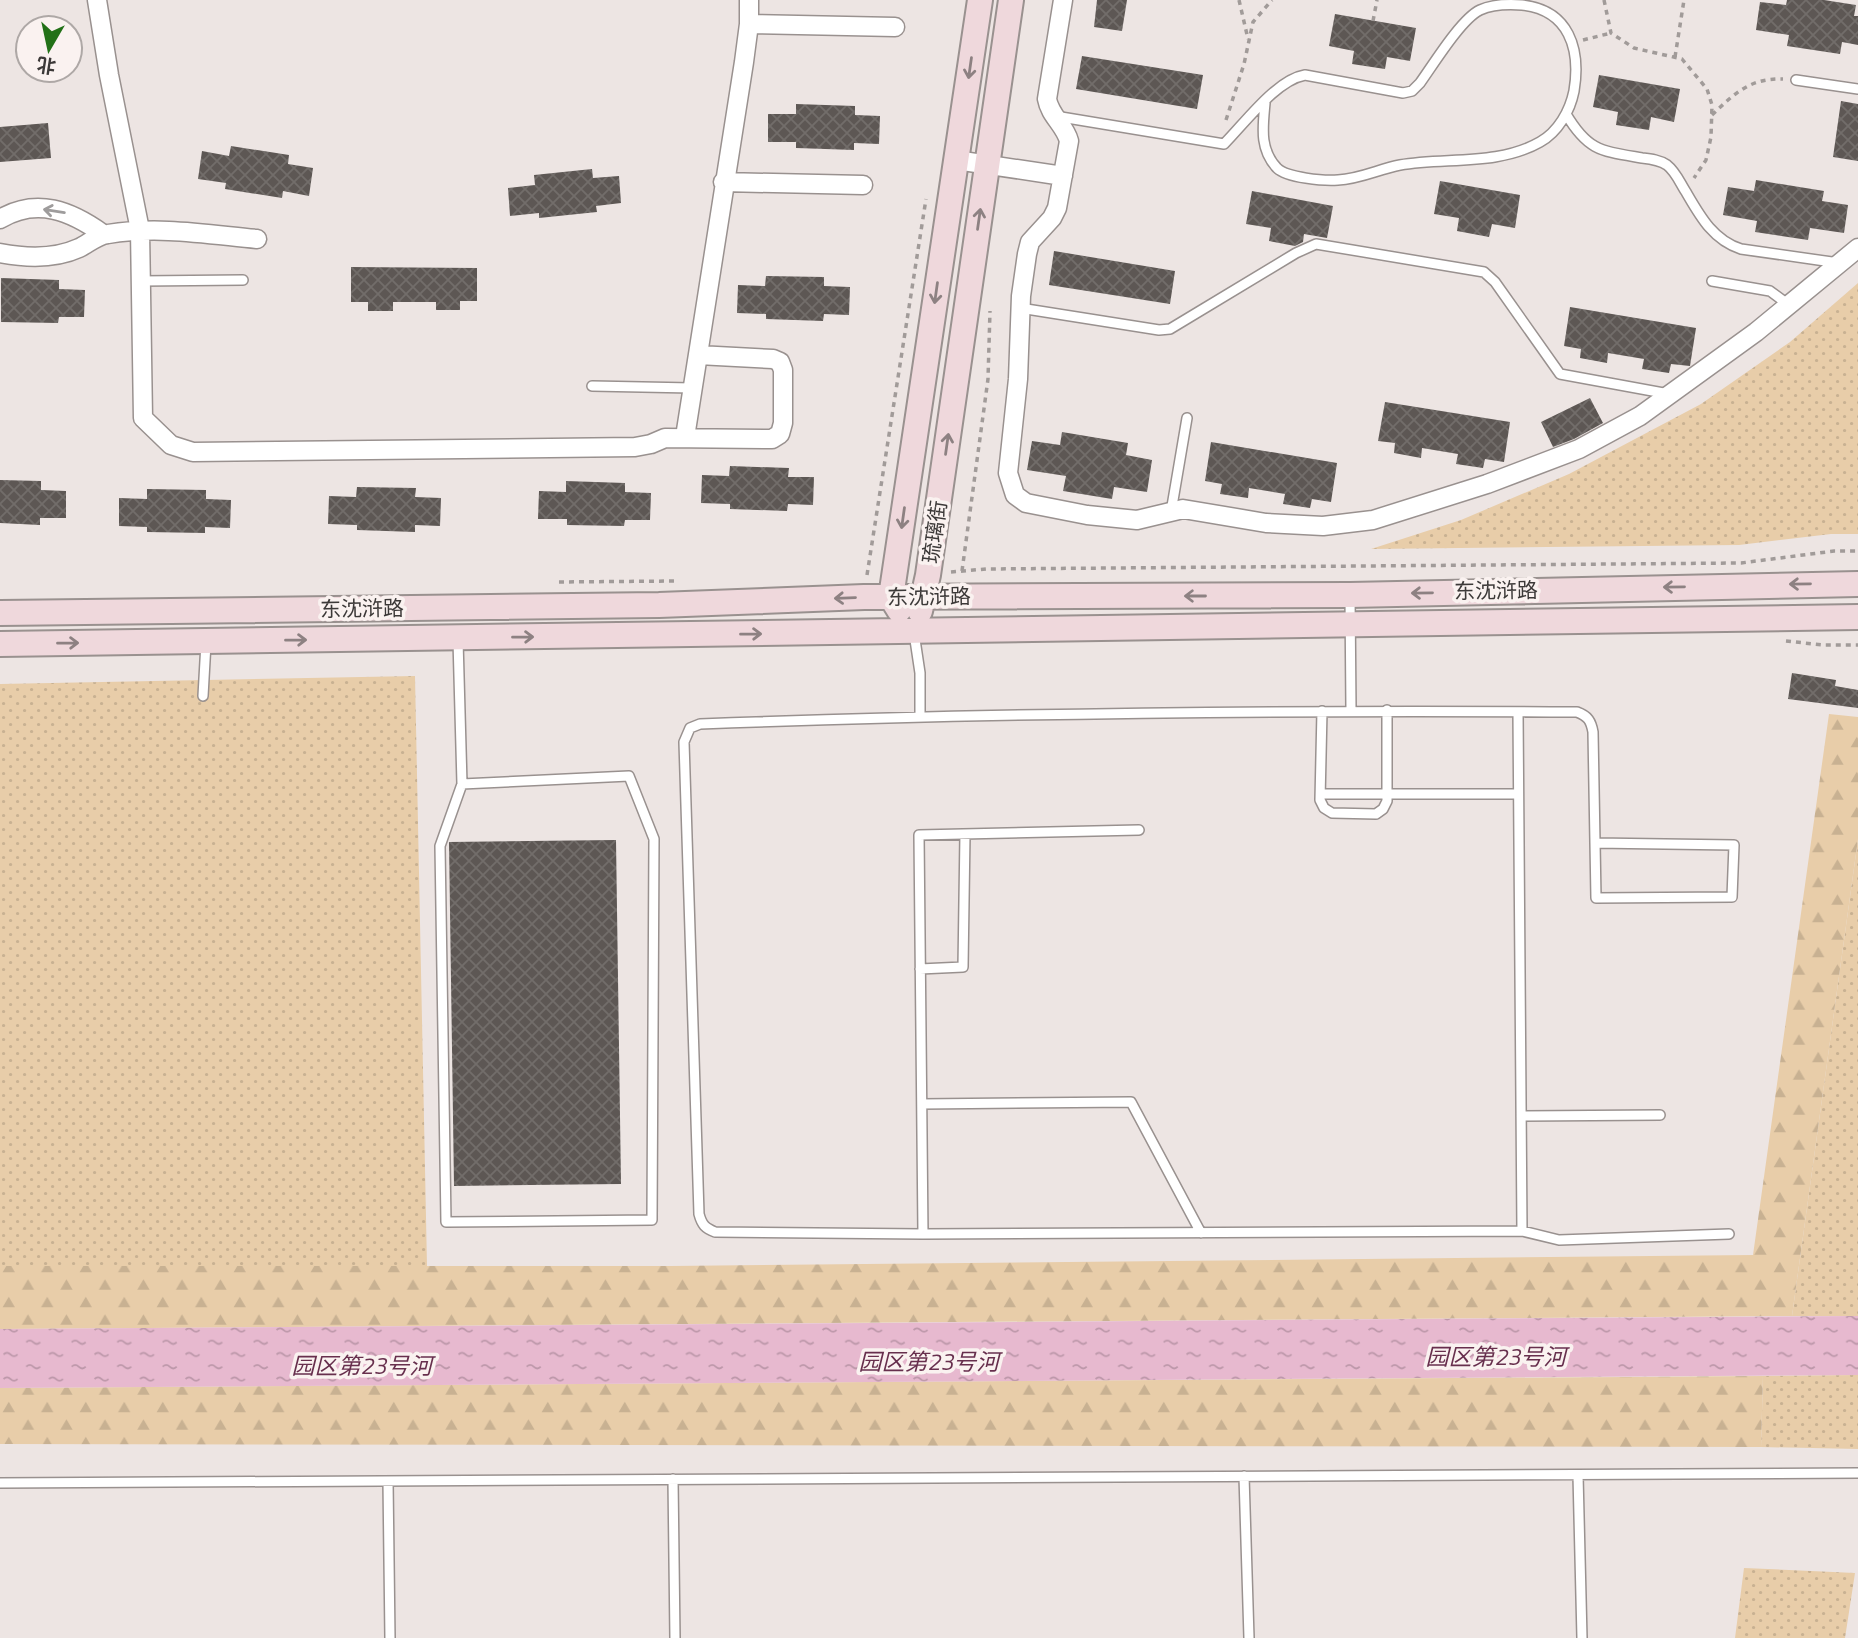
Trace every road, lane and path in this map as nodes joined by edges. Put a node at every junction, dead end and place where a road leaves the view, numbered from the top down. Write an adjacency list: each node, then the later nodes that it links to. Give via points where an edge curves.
1 (97, 0): 33 (street)
2 (749, 0): 12 (street)
3 (980, 0): 25 (main road, 琉璃街, one-way to 25)
4 (1011, 0): 26 (main road, 琉璃街)
5 (1063, 0): 22 (street, via 1047,99)
6 (1239, 0): 15 (path)
7 (1272, 0): 15 (path, via 1253,22)
8 (1377, 0): 11 (path)
9 (1604, 0): 14 (path)
10 (1684, 0): 17 (path)
11 (1373, 21)
12 (749, 24): 13 (street); 28 (street)
13 (895, 27)
14 (1611, 33): 16 (path); 17 (path, via 1634,48)
15 (1249, 42): 24 (path)
16 (1572, 43): 20 (lane, via 1551,14 1539,8 1498,5 1467,19 1412,91 1305,75 1293,77); 21 (lane, via 1576,79)
17 (1675, 57): 23 (path, via 1682,59 1707,89)
18 (1796, 79): 19 (lane); 23 (path, via 1747,85)
19 (1858, 89)
20 (1265, 103): 21 (lane, via 1262,142 1278,169 1294,176 1336,181 1399,166 1494,158 1525,150 1543,141); 24 (lane)
21 (1566, 114): 30 (lane, via 1593,146 1658,160)
22 (1053, 115): 24 (lane); 27 (street, via 1069,141)
23 (1712, 115): 30 (path, via 1706,160 1692,180)
24 (1220, 143)
25 (956, 160): 26 (street); 55 (main road, 琉璃街, one-way to 55)
26 (987, 164): 27 (street); 56 (main road, 琉璃街, one-way to 26)
27 (1063, 176): 44 (street, via 1057,208 1030,242)
28 (723, 182): 29 (street); 45 (street)
29 (863, 185)
30 (1682, 185): 38 (lane, via 1714,235 1726,244)
31 (928, 191): 54 (path)
32 (0, 219): 34 (street, one-way to 32, via 68,213 52,210 14,211)
33 (140, 230): 34 (street); 35 (street); 40 (street)
34 (103, 234): 37 (street, via 70,252 31,257)
35 (257, 239)
36 (1858, 248): 38 (street)
37 (0, 253)
38 (1839, 263): 43 (street)
39 (243, 280): 40 (lane)
40 (141, 281): 50 (street, via 143,418 172,445 193,452 635,447)
41 (1712, 281): 43 (lane, via 1770,291)
42 (990, 305): 57 (path, via 988,379)
43 (1789, 305): 48 (street)
44 (1020, 308): 48 (lane, via 1170,330 1316,244 1483,272 1495,282 1560,374); 51 (street, via 1008,472 1016,495 1035,507 1087,515 1137,520)
45 (698, 355): 47 (street); 50 (street, via 780,362 783,423 780,434 772,439)
46 (593, 386): 47 (lane)
47 (692, 388): 50 (street)
48 (1670, 394): 51 (street, via 1640,416 1545,464 1373,520 1324,526 1266,523 1199,510)
49 (1187, 418): 51 (lane)
50 (685, 437)
51 (1171, 512)
52 (1858, 584): 53 (main road, 东沈浒路, one-way to 53)
53 (1350, 595): 57 (main road, 东沈浒路, one-way to 57); 60 (lane)
54 (864, 597): 55 (main road, 东沈浒路); 58 (main road, 东沈浒路, one-way to 58, via 659,605)
55 (891, 597): 56 (main road, 东沈浒路); 61 (main road)
56 (925, 597): 57 (main road, 东沈浒路); 61 (main road, 琉璃街)
57 (959, 597)
58 (0, 613)
59 (1858, 617): 60 (main road, 东沈浒路)
60 (1350, 624): 61 (main road, 东沈浒路); 66 (lane)
61 (914, 632): 62 (main road, 东沈浒路, one-way to 61); 70 (lane)
62 (458, 638): 63 (main road, 东沈浒路, one-way to 62); 71 (lane)
63 (206, 642): 64 (main road, 东沈浒路, one-way to 63); 65 (lane)
64 (0, 644)
65 (203, 696)
66 (1351, 710): 67 (lane); 68 (lane)
67 (1387, 710): 69 (lane); 73 (lane)
68 (1322, 711): 70 (lane); 72 (lane)
69 (1518, 712): 74 (lane); 77 (lane, via 1577,712 1591,723)
70 (920, 716): 84 (lane, via 699,724 690,727 684,742 702,1223 715,1232)
71 (461, 784): 71 (lane, via 440,846 446,1222 652,1220 654,839 629,776)
72 (1321, 794): 73 (lane); 73 (lane, via 1324,808 1332,813 1376,814 1383,809)
73 (1387, 794): 74 (lane)
74 (1517, 794): 81 (lane)
75 (1139, 830): 76 (lane)
76 (965, 834): 78 (lane, via 964,967); 78 (lane, via 919,835)
77 (1595, 843): 77 (lane, via 1734,845 1732,897 1596,898)
78 (920, 969): 79 (lane)
79 (922, 1104): 83 (lane, via 1131,1102); 84 (lane)
80 (1660, 1115): 81 (lane)
81 (1521, 1116): 82 (lane)
82 (1522, 1231): 83 (lane); 85 (lane, via 1559,1240)
83 (1201, 1233): 84 (lane)
84 (923, 1234)
85 (1729, 1234)
86 (1858, 1474): 87 (lane)
87 (1578, 1475): 88 (lane); 95 (lane)
88 (1244, 1476): 89 (lane); 94 (lane)
89 (673, 1479): 90 (lane); 93 (lane)
90 (388, 1481): 91 (lane); 92 (lane)
91 (0, 1483)
92 (390, 1638)
93 (676, 1638)
94 (1249, 1638)
95 (1582, 1638)

